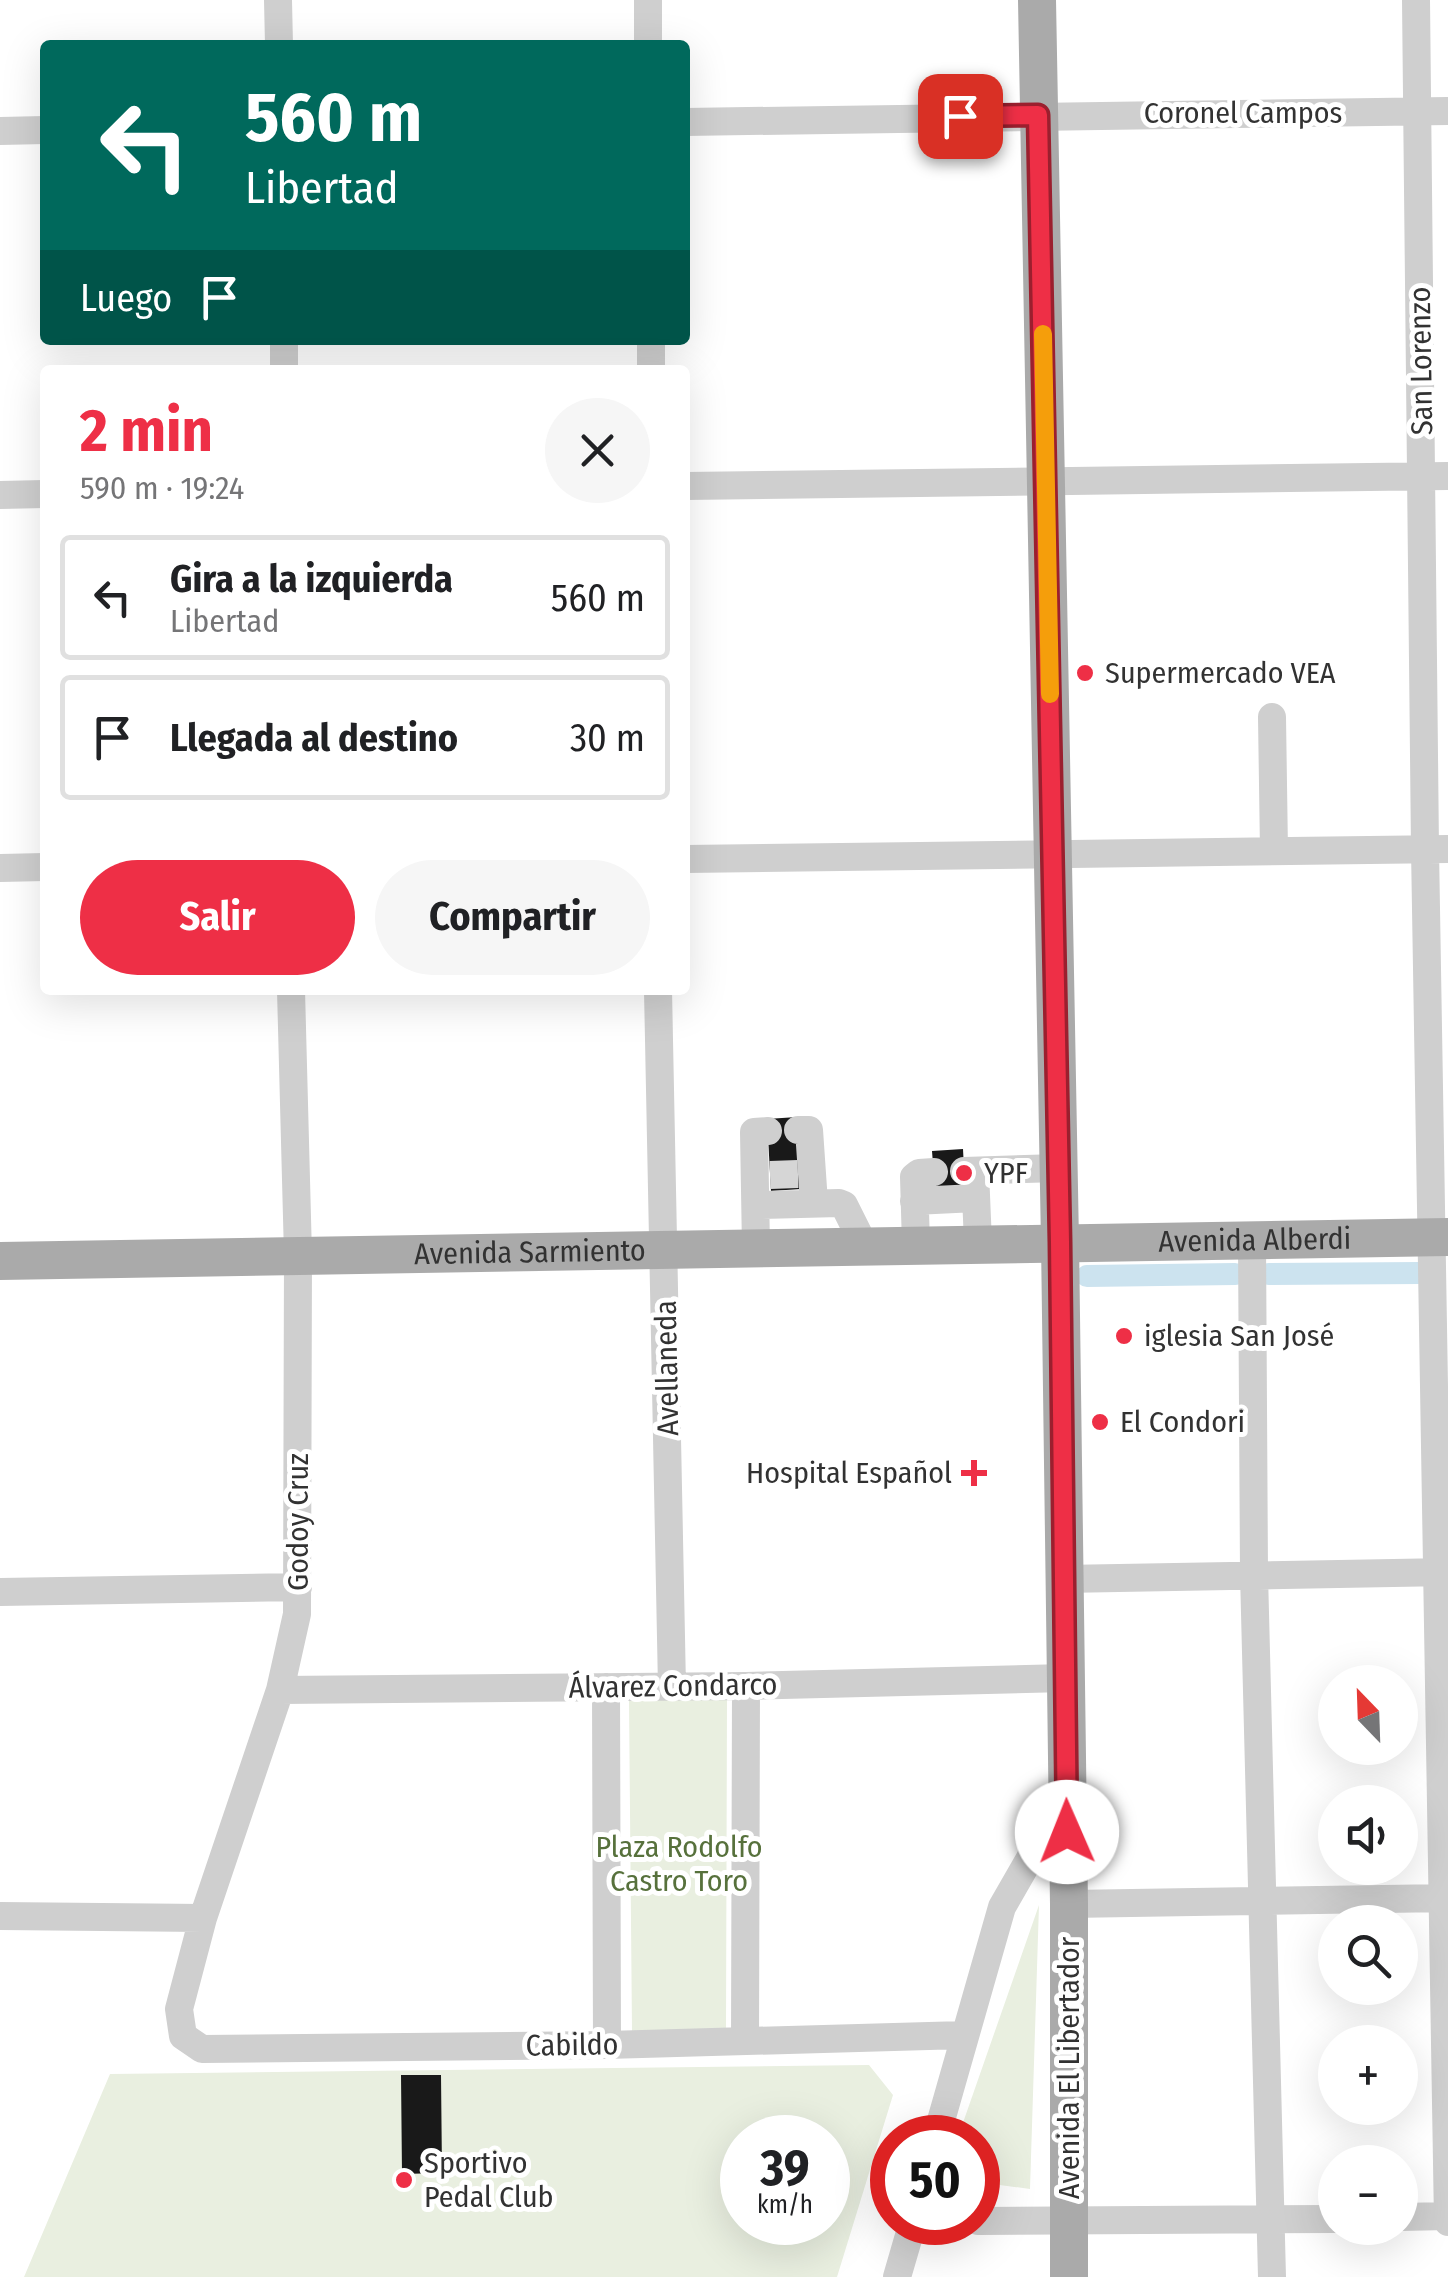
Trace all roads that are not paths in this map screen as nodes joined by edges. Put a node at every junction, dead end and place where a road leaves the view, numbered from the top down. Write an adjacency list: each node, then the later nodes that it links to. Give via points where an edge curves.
1 (278, 0): 5 (street)
2 (648, 0): 6 (street)
3 (1037, 0): 9 (main road, Avenida El Libertador)
4 (1416, 0): 7 (street, San Lorenzo)
5 (279, 40)
6 (648, 40)
7 (1417, 112): 8 (street, Coronel Campos); 9 (street, Coronel Campos); 13 (street, San Lorenzo)
8 (1448, 112)
9 (1038, 115): 10 (street, Coronel Campos); 14 (main road, Avenida El Libertador)
10 (690, 122)
11 (40, 130): 12 (street)
12 (0, 131)
13 (1435, 476): 14 (street); 19 (street, San Lorenzo)
14 (1046, 479): 15 (street); 21 (main road, Avenida El Libertador)
15 (690, 486)
16 (40, 494): 17 (street)
17 (0, 495)
18 (1272, 717): 20 (street)
19 (1436, 849): 20 (street); 35 (street, San Lorenzo)
20 (1274, 851): 21 (street)
21 (1052, 853): 22 (street); 29 (main road, Avenida El Libertador)
22 (690, 858)
23 (40, 867): 24 (street)
24 (0, 868)
25 (291, 995): 43 (street, Godoy Cruz)
26 (658, 995): 42 (street, Avellaneda)
27 (798, 1130): 33 (street, via 809,1130 806,1173)
28 (768, 1131): 34 (street, via 754,1132 763,1175)
29 (1059, 1168): 31 (street); 37 (main road, Avenida El Libertador)
30 (934, 1172): 32 (street, via 916,1174)
31 (971, 1180): 32 (street); 40 (street)
32 (914, 1201): 39 (street)
33 (814, 1203): 34 (street); 38 (street, via 844,1205)
34 (758, 1205): 41 (street)
35 (1440, 1237): 36 (main road, Avenida Alberdi); 45 (street, San Lorenzo)
36 (1252, 1241): 37 (main road, Avenida Alberdi); 46 (street)
37 (1060, 1242): 40 (main road, Avenida Sarmiento); 47 (main road, Avenida El Libertador)
38 (864, 1244): 39 (main road, Avenida Sarmiento); 41 (main road, Avenida Sarmiento)
39 (916, 1244): 40 (main road, Avenida Sarmiento)
40 (978, 1244)
41 (756, 1248): 42 (main road, Avenida Sarmiento)
42 (664, 1249): 43 (main road, Avenida Sarmiento); 52 (street, Avellaneda)
43 (298, 1255): 44 (main road, Avenida Sarmiento); 48 (street, Godoy Cruz)
44 (0, 1261)
45 (1443, 1572): 46 (street); 56 (street, San Lorenzo)
46 (1254, 1574): 47 (street); 57 (street)
47 (1063, 1579): 50 (main road, Avenida El Libertador)
48 (298, 1587): 49 (street); 54 (street, Godoy Cruz)
49 (0, 1592)
50 (1066, 1678): 51 (street, Álvarez Condarco); 55 (main road, Avenida El Libertador)
51 (746, 1686): 52 (street, Álvarez Condarco); 63 (street)
52 (672, 1687): 53 (street, Álvarez Condarco)
53 (606, 1688): 54 (street, Álvarez Condarco); 64 (street)
54 (280, 1690): 60 (street, Godoy Cruz)
55 (1066, 1797): 58 (main road, Avenida El Libertador); 61 (street, via 1002,1907)
56 (1446, 1898): 57 (street); 67 (street, San Lorenzo)
57 (1264, 1900): 58 (street); 69 (street)
58 (1069, 1904): 71 (main road, Avenida El Libertador)
59 (0, 1916): 60 (street)
60 (203, 1918): 62 (street, Godoy Cruz, via 179,2009)
61 (964, 2035): 63 (street, Cabildo); 65 (street)
62 (183, 2036): 64 (street, Cabildo, via 202,2049)
63 (745, 2041): 64 (street, Cabildo)
64 (607, 2044)
65 (942, 2115)
66 (1418, 2217): 67 (street)
67 (1448, 2218)
68 (1318, 2219): 69 (street)
69 (1270, 2220): 71 (street); 75 (street)
70 (1000, 2221): 71 (street)
71 (1069, 2223): 74 (main road, Avenida El Libertador)
72 (906, 2245): 73 (street)
73 (897, 2277)
74 (1069, 2277)
75 (1272, 2277)

